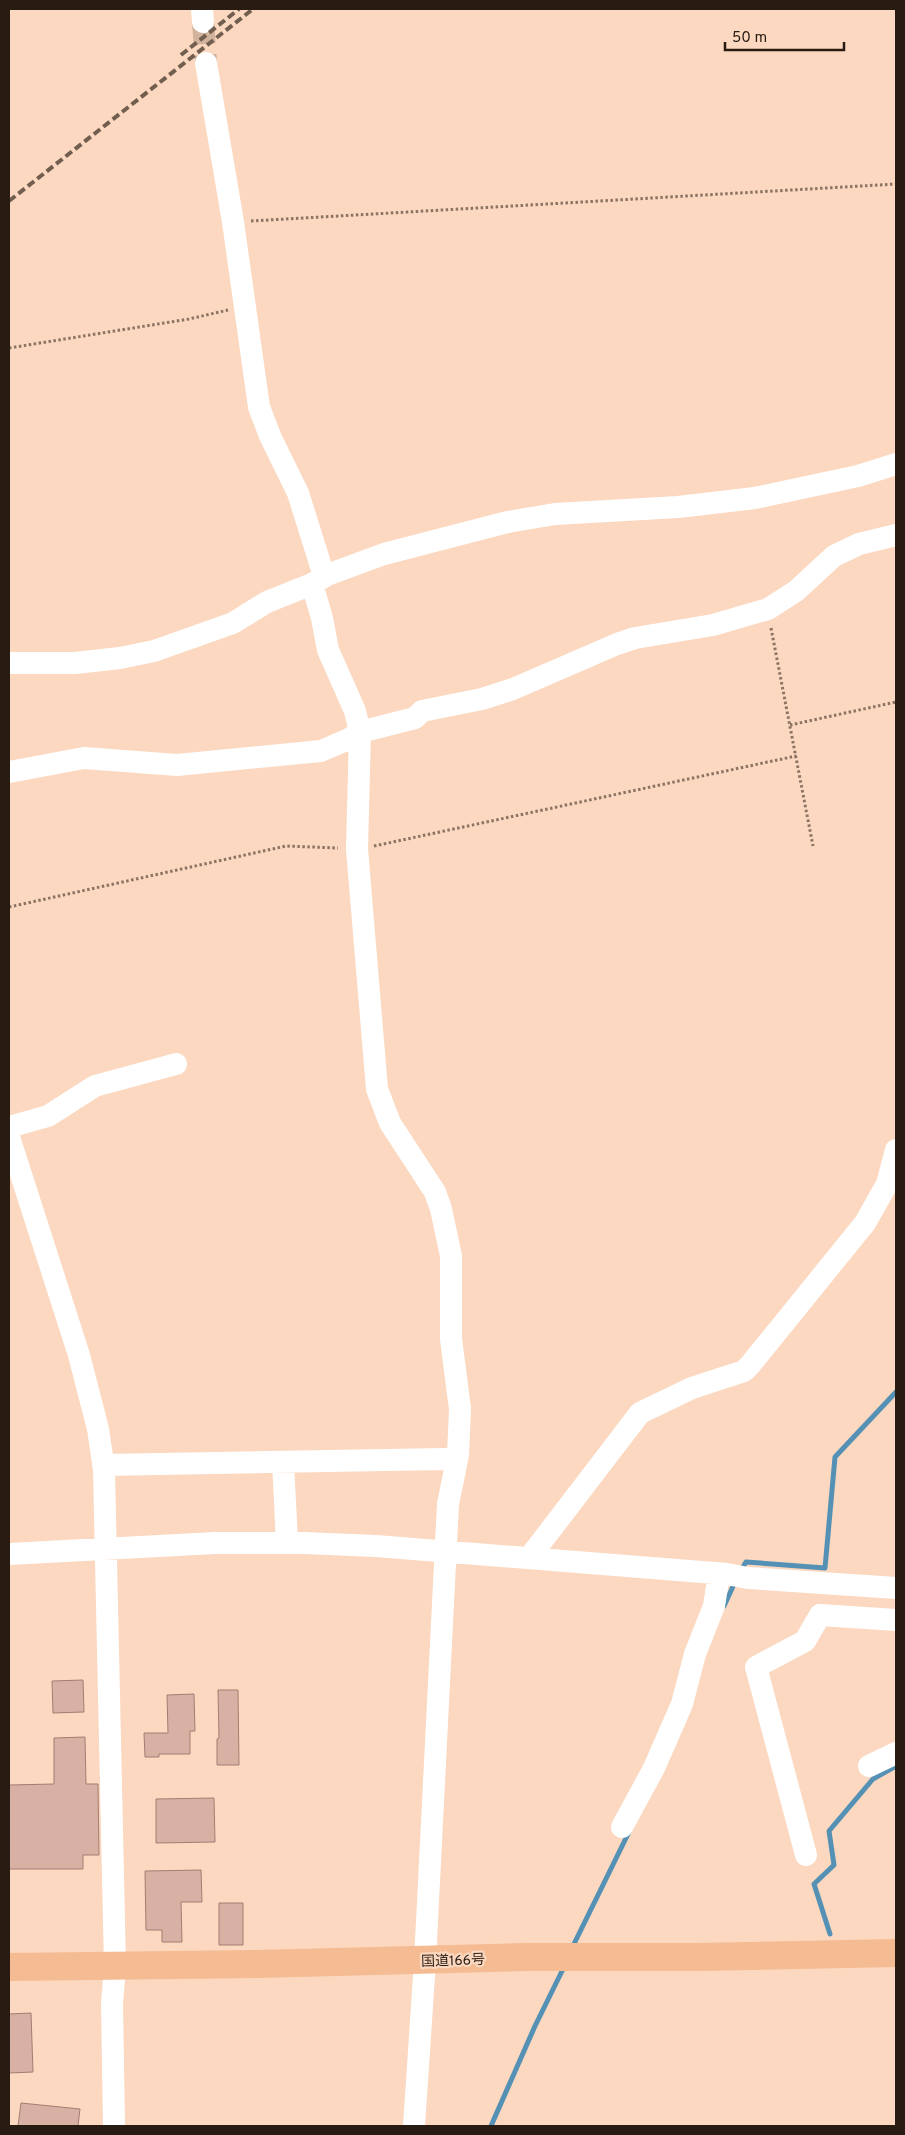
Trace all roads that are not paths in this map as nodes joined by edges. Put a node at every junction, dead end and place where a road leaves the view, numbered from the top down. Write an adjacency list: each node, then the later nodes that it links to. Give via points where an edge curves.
1 (206, 63): 4 (street, via 259,407 298,493)
2 (896, 464): 4 (street, via 858,476 755,498 517,520 384,554)
3 (896, 535): 6 (street, via 860,544 834,556 796,591 768,609 684,631 635,638 513,689 422,711 415,718)
4 (318, 580): 5 (street, via 267,602 233,623 140,655 75,663); 6 (street, via 328,650 355,711)
5 (9, 663)
6 (360, 732): 7 (street, via 321,750 177,765 84,758); 13 (street, via 349,849 376,1090 390,1123 435,1192 441,1209 451,1256 452,1339 460,1409)
7 (9, 772)
8 (176, 1064): 9 (street, via 95,1086 48,1116)
9 (9, 1127)
10 (9, 1137): 14 (street, via 79,1355)
11 (896, 1150): 19 (street, via 887,1184 865,1223 750,1366 744,1371 692,1388 640,1413)
12 (283, 1462): 13 (street, via 445,1458); 14 (street); 15 (street)
13 (456, 1464): 17 (street, via 448,1504)
14 (104, 1465): 16 (street)
15 (287, 1543): 16 (street); 17 (street)
16 (106, 1548): 18 (street); 29 (street)
17 (446, 1552): 19 (street); 28 (street)
18 (9, 1554)
19 (528, 1558): 20 (street)
20 (732, 1576): 21 (street); 25 (street, via 714,1606 694,1654 682,1704 654,1768)
21 (896, 1588)
22 (896, 1620): 26 (street, via 820,1615 805,1641 756,1667)
23 (896, 1753): 24 (street)
24 (868, 1766)
25 (622, 1827)
26 (806, 1855)
27 (896, 1953): 28 (highway, 国道166号)
28 (425, 1961): 29 (highway, 国道166号); 32 (street)
29 (115, 1966): 30 (highway, 国道166号); 31 (street, via 112,2004)
30 (9, 1967)
31 (114, 2126)
32 (414, 2126)

